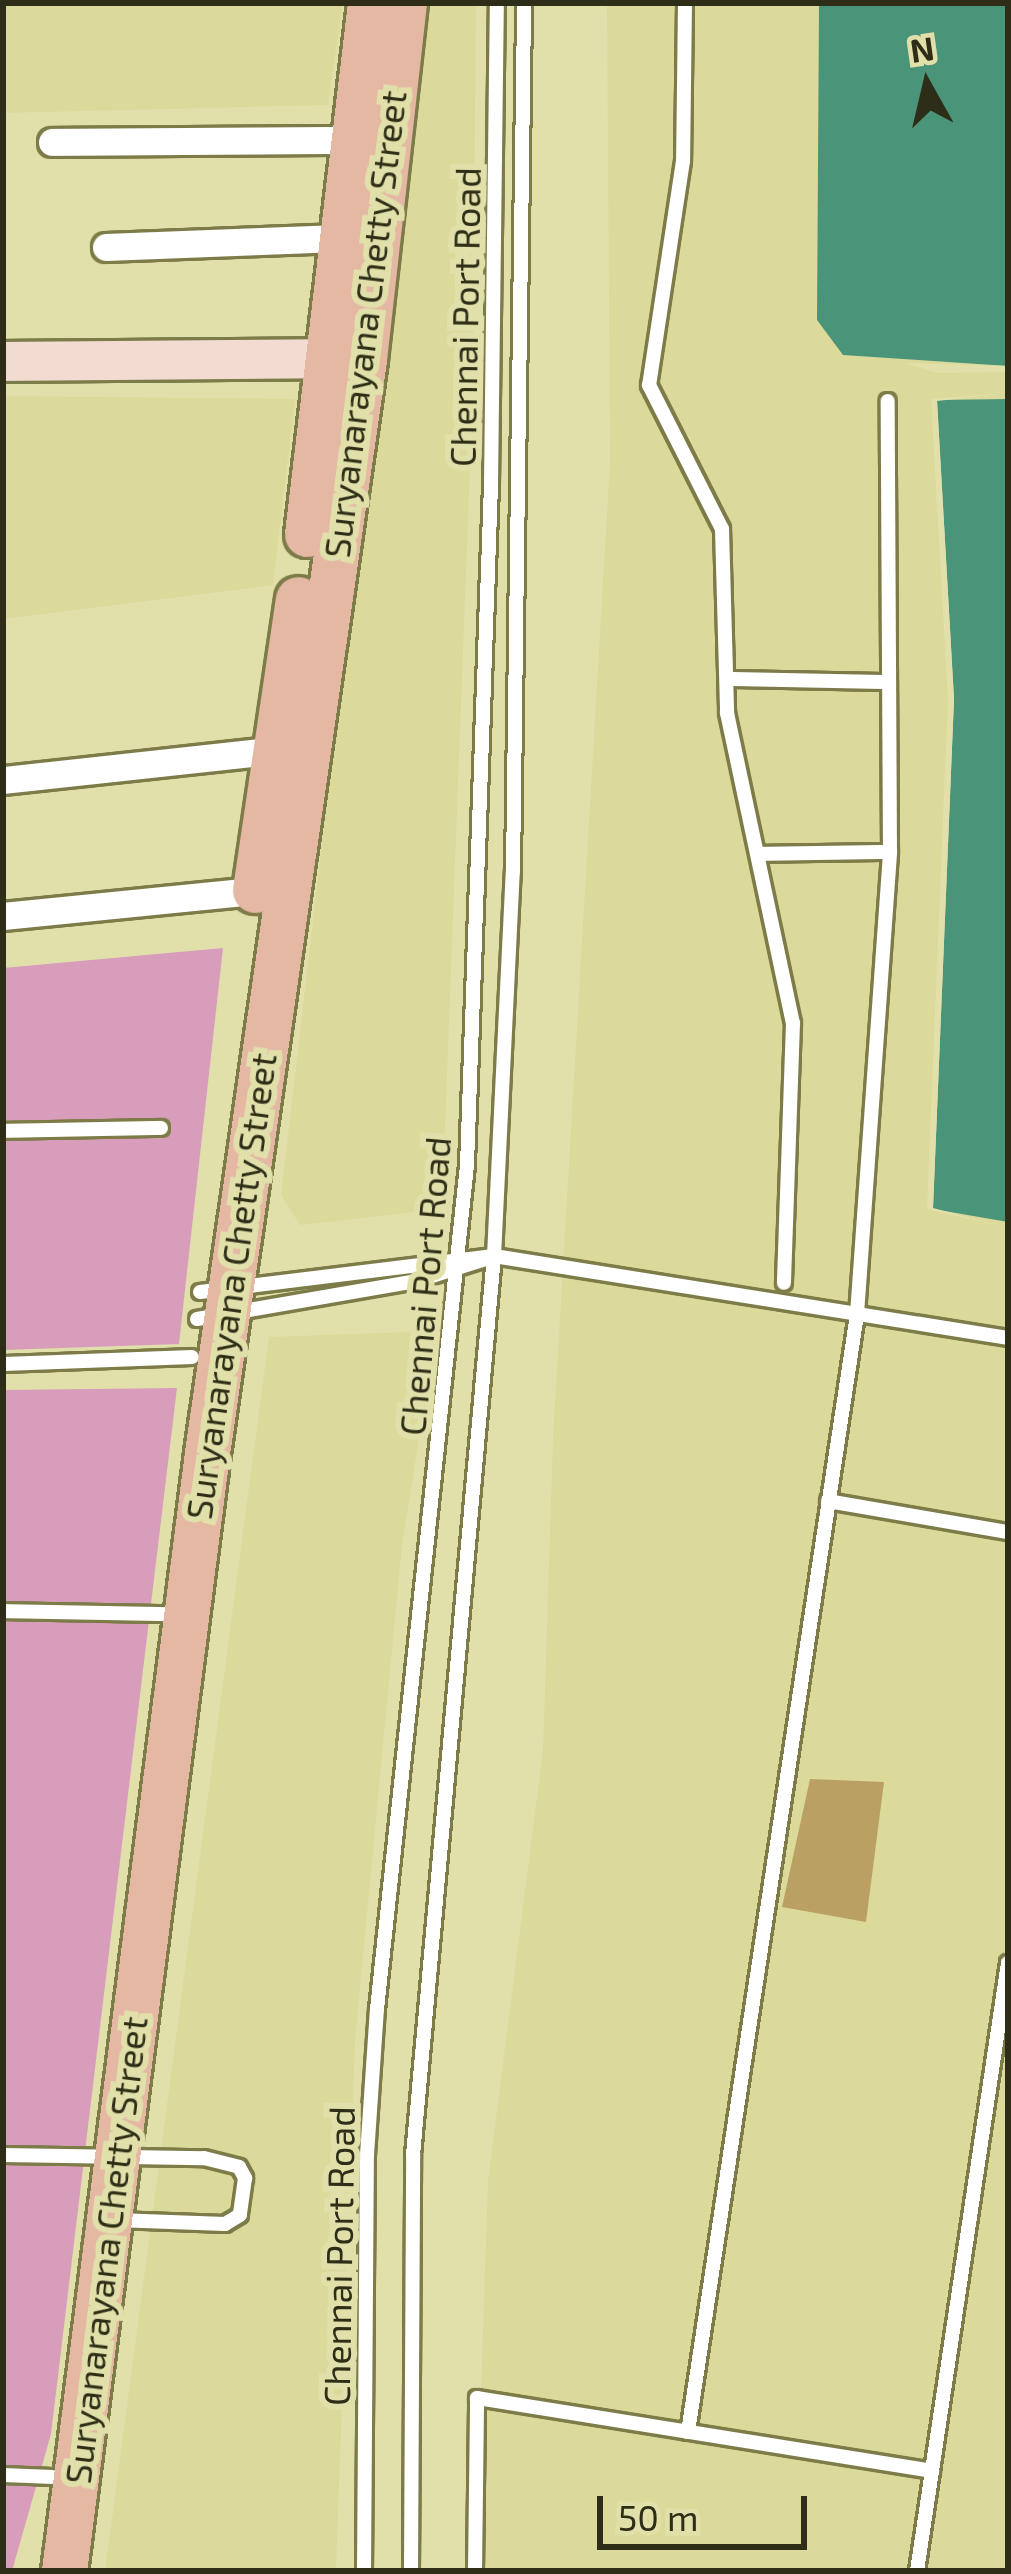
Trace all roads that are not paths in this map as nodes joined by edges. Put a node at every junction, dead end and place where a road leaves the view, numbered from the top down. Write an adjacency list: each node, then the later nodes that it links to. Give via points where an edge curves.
1 (370, 3): 6 (main road, Suryanarayana Chetty Street)
2 (404, 3): 10 (main road, Suryanarayana Chetty Street)
3 (497, 3): 24 (lane, Chennai Port Road, via 481,860)
4 (524, 3): 23 (lane, Chennai Port Road, via 513,872)
5 (685, 3): 13 (lane, via 683,161 650,386 722,529)
6 (354, 140): 7 (street); 8 (main road, Suryanarayana Chetty Street)
7 (52, 142)
8 (345, 238): 9 (street); 10 (main road, Suryanarayana Chetty Street)
9 (106, 247)
10 (347, 357): 11 (street); 15 (main road, Suryanarayana Chetty Street); 26 (main road, Suryanarayana Chetty Street)
11 (3, 361)
12 (888, 401): 14 (lane)
13 (727, 679): 14 (lane); 18 (lane, via 727,713)
14 (889, 682): 17 (lane)
15 (272, 752): 16 (street); 19 (main road, Suryanarayana Chetty Street)
16 (3, 780)
17 (890, 852): 18 (lane); 27 (lane)
18 (759, 854): 25 (lane, via 793,1023)
19 (255, 891): 20 (street); 26 (main road, Suryanarayana Chetty Street)
20 (3, 916)
21 (160, 1128): 22 (lane)
22 (3, 1131)
23 (494, 1256): 24 (lane); 27 (lane); 45 (lane, Chennai Port Road, via 413,2155)
24 (458, 1263): 26 (lane); 26 (lane); 44 (lane, Chennai Port Road, via 373,2072)
25 (784, 1283)
26 (209, 1314): 29 (lane); 33 (main road, Suryanarayana Chetty Street); 35 (main road, Suryanarayana Chetty Street)
27 (856, 1314): 28 (lane); 30 (lane)
28 (1008, 1338)
29 (3, 1364)
30 (828, 1502): 31 (lane); 38 (lane)
31 (1008, 1532)
32 (3, 1611): 33 (lane)
33 (165, 1614): 35 (main road, Suryanarayana Chetty Street)
34 (1008, 1963): 39 (lane)
35 (105, 2154): 36 (lane); 37 (main road, Suryanarayana Chetty Street); 37 (lane, via 226,2162 239,2167 245,2192 240,2215 225,2224); 41 (main road, Suryanarayana Chetty Street)
36 (3, 2155)
37 (108, 2219): 43 (main road, Suryanarayana Chetty Street)
38 (688, 2432): 39 (lane); 46 (lane, via 477,2398)
39 (932, 2471): 47 (lane)
40 (3, 2475): 41 (lane)
41 (52, 2477): 42 (main road, Suryanarayana Chetty Street)
42 (40, 2571)
43 (64, 2571)
44 (364, 2571)
45 (411, 2571)
46 (475, 2571)
47 (917, 2571)

